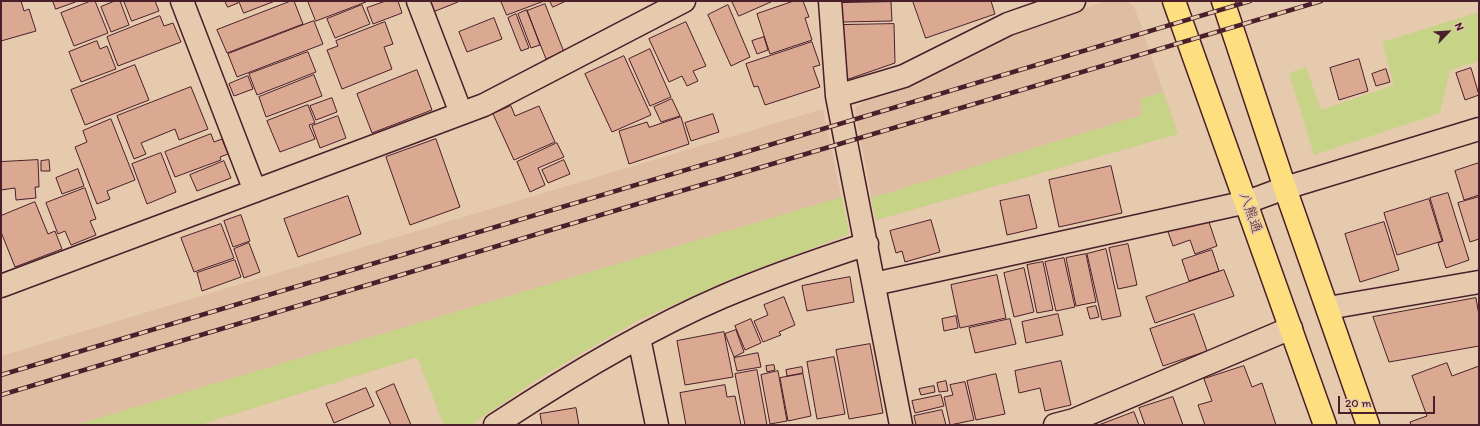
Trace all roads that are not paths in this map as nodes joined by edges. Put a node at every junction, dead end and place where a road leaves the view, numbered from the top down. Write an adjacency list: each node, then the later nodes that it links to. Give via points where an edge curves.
1 (182, 1): 12 (street)
2 (418, 1): 9 (street)
3 (830, 1): 8 (street)
4 (1074, 1): 8 (street, via 1008,24 904,76)
5 (1174, 1): 13 (main road, 八熊通)
6 (1223, 1): 11 (main road)
7 (681, 2): 9 (street, via 484,105)
8 (837, 96): 14 (street)
9 (462, 113): 12 (street)
10 (1479, 130): 11 (street)
11 (1285, 188): 13 (street); 18 (main road)
12 (255, 191): 17 (street)
13 (1247, 202): 16 (street); 19 (main road, 八熊通)
14 (867, 244): 16 (street); 20 (street, via 721,298)
15 (1479, 282): 18 (street)
16 (874, 284): 23 (street)
17 (1, 286)
18 (1328, 308): 26 (main road)
19 (1291, 328): 24 (street, via 1074,420); 25 (main road, 八熊通)
20 (639, 338): 21 (street, via 558,384); 22 (street)
21 (495, 425)
22 (657, 425)
23 (901, 425)
24 (1055, 425)
25 (1325, 425)
26 (1368, 425)

